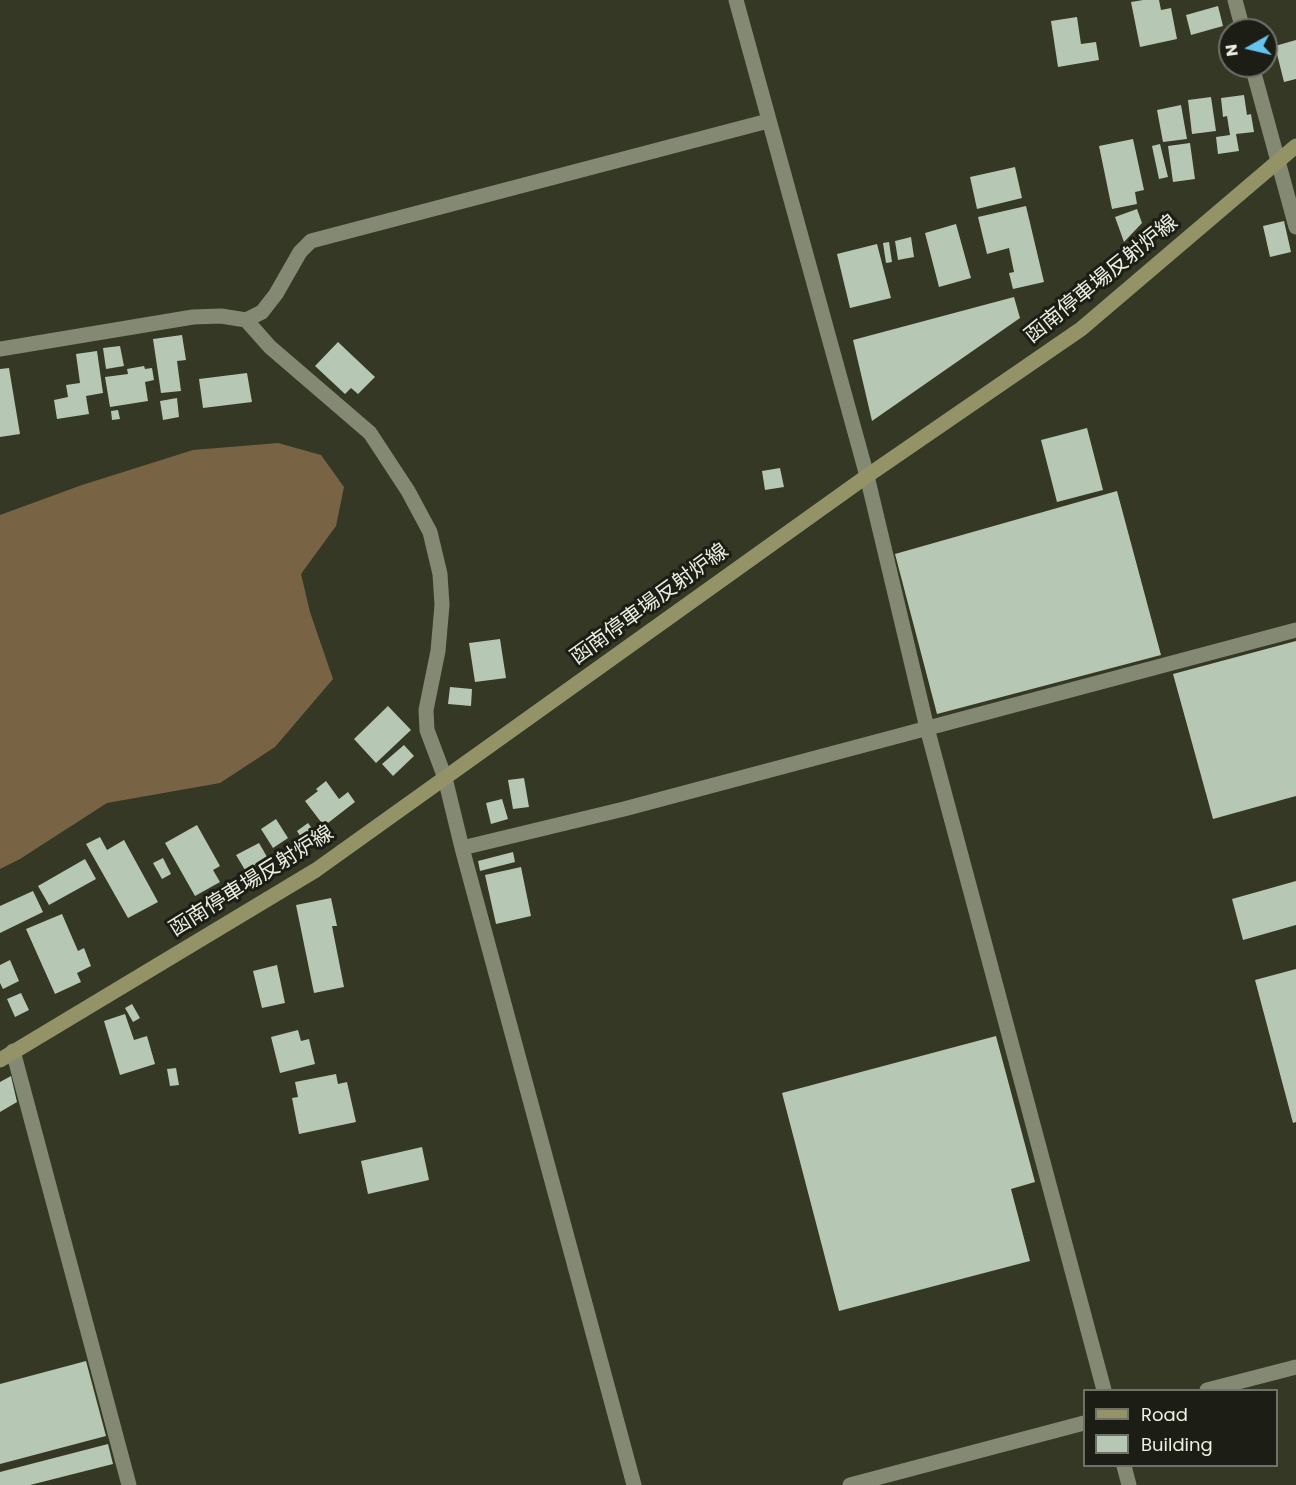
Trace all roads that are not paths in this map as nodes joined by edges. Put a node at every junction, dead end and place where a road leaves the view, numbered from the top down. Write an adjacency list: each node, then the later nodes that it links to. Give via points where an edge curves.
1 (736, 0): 5 (street)
2 (1234, 0): 3 (street)
3 (1239, 18)
4 (1255, 78): 7 (street)
5 (768, 121): 9 (street, via 311,241 262,312); 11 (street)
6 (1296, 146): 7 (main road, 函南停車場反射炉線)
7 (1278, 161): 8 (street); 11 (main road, 函南停車場反射炉線, via 1082,329)
8 (1296, 226)
9 (246, 320): 10 (street, via 193,317); 14 (street, via 270,347 370,433 430,532 440,574 442,605 426,719)
10 (0, 349)
11 (867, 476): 13 (street); 14 (main road, 函南停車場反射炉線)
12 (1296, 630): 13 (street)
13 (927, 728): 15 (street); 18 (street)
14 (439, 782): 15 (street); 16 (main road, 函南停車場反射炉線, via 316,870)
15 (462, 848): 23 (street)
16 (7, 1055): 22 (street)
17 (1296, 1367): 19 (street)
18 (1104, 1389)
19 (1211, 1389)
20 (1083, 1422): 24 (street)
21 (1124, 1467): 25 (street)
22 (129, 1485)
23 (634, 1485)
24 (850, 1485)
25 (1129, 1485)

